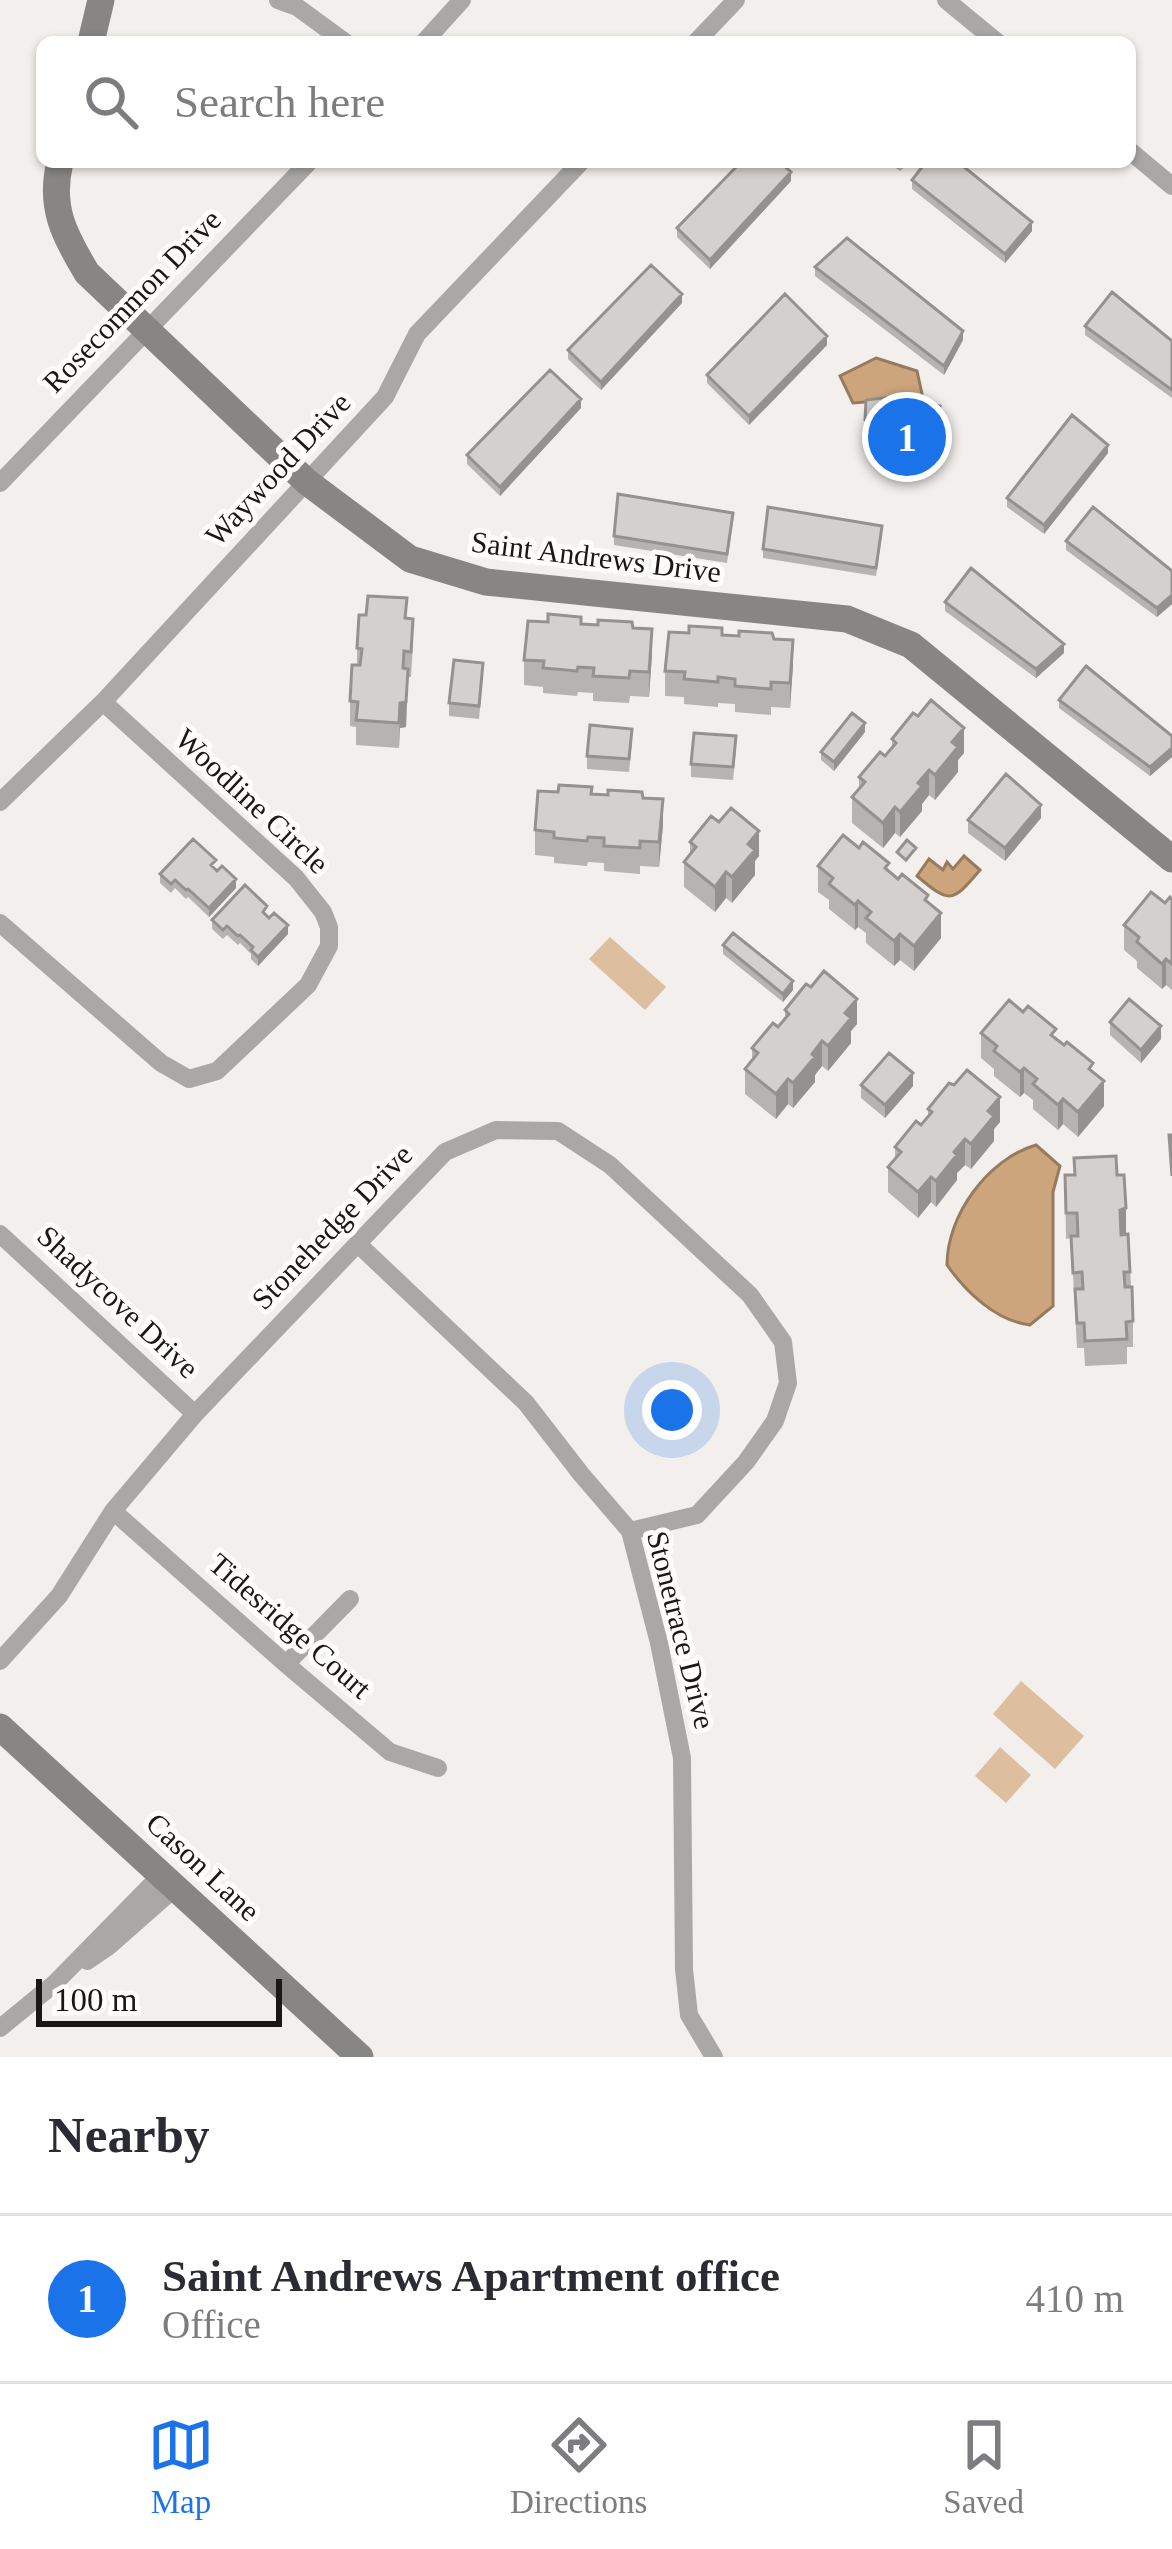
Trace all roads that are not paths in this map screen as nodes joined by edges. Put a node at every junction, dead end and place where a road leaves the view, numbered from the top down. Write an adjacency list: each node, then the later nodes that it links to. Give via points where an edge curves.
1 (101, 0): 6 (street)
2 (278, 0): 7 (street)
3 (462, 0): 8 (street)
4 (736, 0): 9 (street)
5 (946, 0): 10 (street)
6 (92, 36)
7 (338, 36)
8 (429, 36)
9 (702, 36)
10 (990, 36)
11 (1136, 156): 15 (street)
12 (59, 168): 16 (street, Saint Andrews Drive, via 63,234 86,273)
13 (303, 168): 16 (street, Rosecommon Drive)
14 (575, 168): 17 (street, Waywood Drive, via 417,334 385,398)
15 (1172, 186)
16 (146, 328): 17 (street, Saint Andrews Drive); 18 (street, Rosecommon Drive)
17 (307, 482): 19 (street, Waywood Drive); 21 (street, Saint Andrews Drive, via 410,559 486,582 847,619 911,644)
18 (0, 483)
19 (103, 702): 20 (street, Waywood Drive); 22 (street, Woodline Circle, via 296,878 323,911 329,946 308,985 217,1071 188,1079)
20 (0, 802)
21 (1172, 859)
22 (0, 923)
23 (0, 1234): 25 (street, Shadycove Drive)
24 (358, 1244): 25 (street, Stonehedge Drive); 27 (street, Stonetrace Drive, via 526,1403); 27 (street, Stonehedge Drive, via 446,1152 496,1130 558,1131 610,1165 750,1295 783,1342 788,1382 775,1421 697,1515)
25 (195, 1414): 26 (street, Stonehedge Drive)
26 (113, 1511): 29 (street, Stonehedge Drive, via 59,1596); 30 (street, Tidesridge Court)
27 (630, 1531): 36 (street, Stonetrace Drive, via 682,1758 689,2015)
28 (350, 1599): 30 (street)
29 (0, 1661)
30 (286, 1664): 32 (street, Tidesridge Court, via 391,1752)
31 (0, 1727): 33 (street, Cason Lane)
32 (438, 1768)
33 (169, 1880): 34 (street); 35 (street, Cason Lane)
34 (0, 2028)
35 (360, 2057)
36 (714, 2057)

